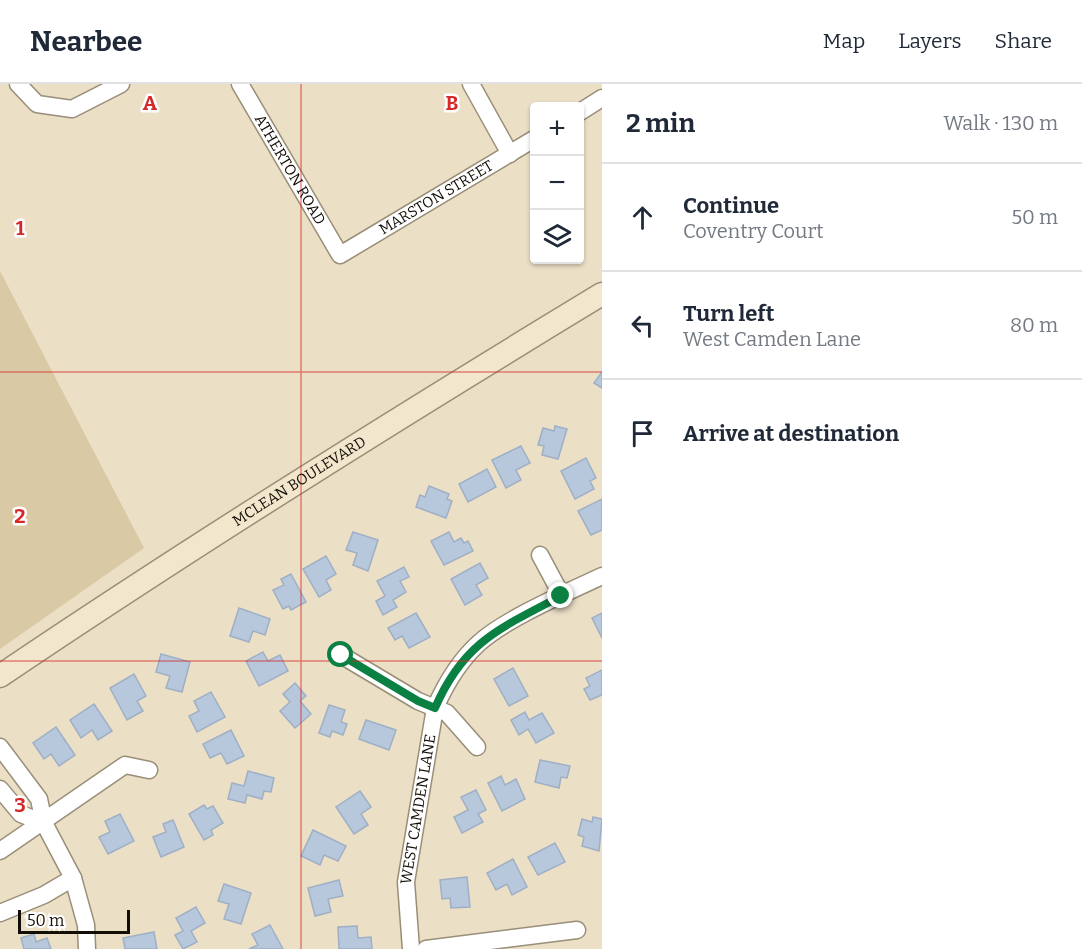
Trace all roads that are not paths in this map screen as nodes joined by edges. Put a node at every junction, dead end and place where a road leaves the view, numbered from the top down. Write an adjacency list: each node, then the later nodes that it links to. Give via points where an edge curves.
1 (18, 84): 2 (street, via 37,104 72,109)
2 (121, 84)
3 (240, 84): 9 (street, ATHERTON ROAD)
4 (471, 84): 8 (street)
5 (602, 98): 6 (street)
6 (584, 109)
7 (530, 142): 8 (street, MARSTON STREET)
8 (510, 154): 9 (street, MARSTON STREET)
9 (340, 255)
10 (602, 294): 15 (main road, MCLEAN BOULEVARD, via 423,402)
11 (540, 555): 13 (street)
12 (602, 576): 13 (street, WEST CAMDEN LANE)
13 (561, 596): 16 (street, WEST CAMDEN LANE, via 480,641 445,684)
14 (341, 655): 16 (street)
15 (0, 676)
16 (435, 708): 18 (street, via 447,713); 27 (street, WEST CAMDEN LANE, via 406,882)
17 (0, 747): 21 (street, via 39,799)
18 (477, 747)
19 (149, 770): 21 (street, via 125,765)
20 (0, 789): 21 (street, via 21,814)
21 (44, 823): 22 (street); 23 (street)
22 (0, 851)
23 (73, 878): 24 (street); 26 (street, via 86,925)
24 (0, 913)
25 (577, 930): 28 (street)
26 (87, 949)
27 (411, 949)
28 (426, 949)

